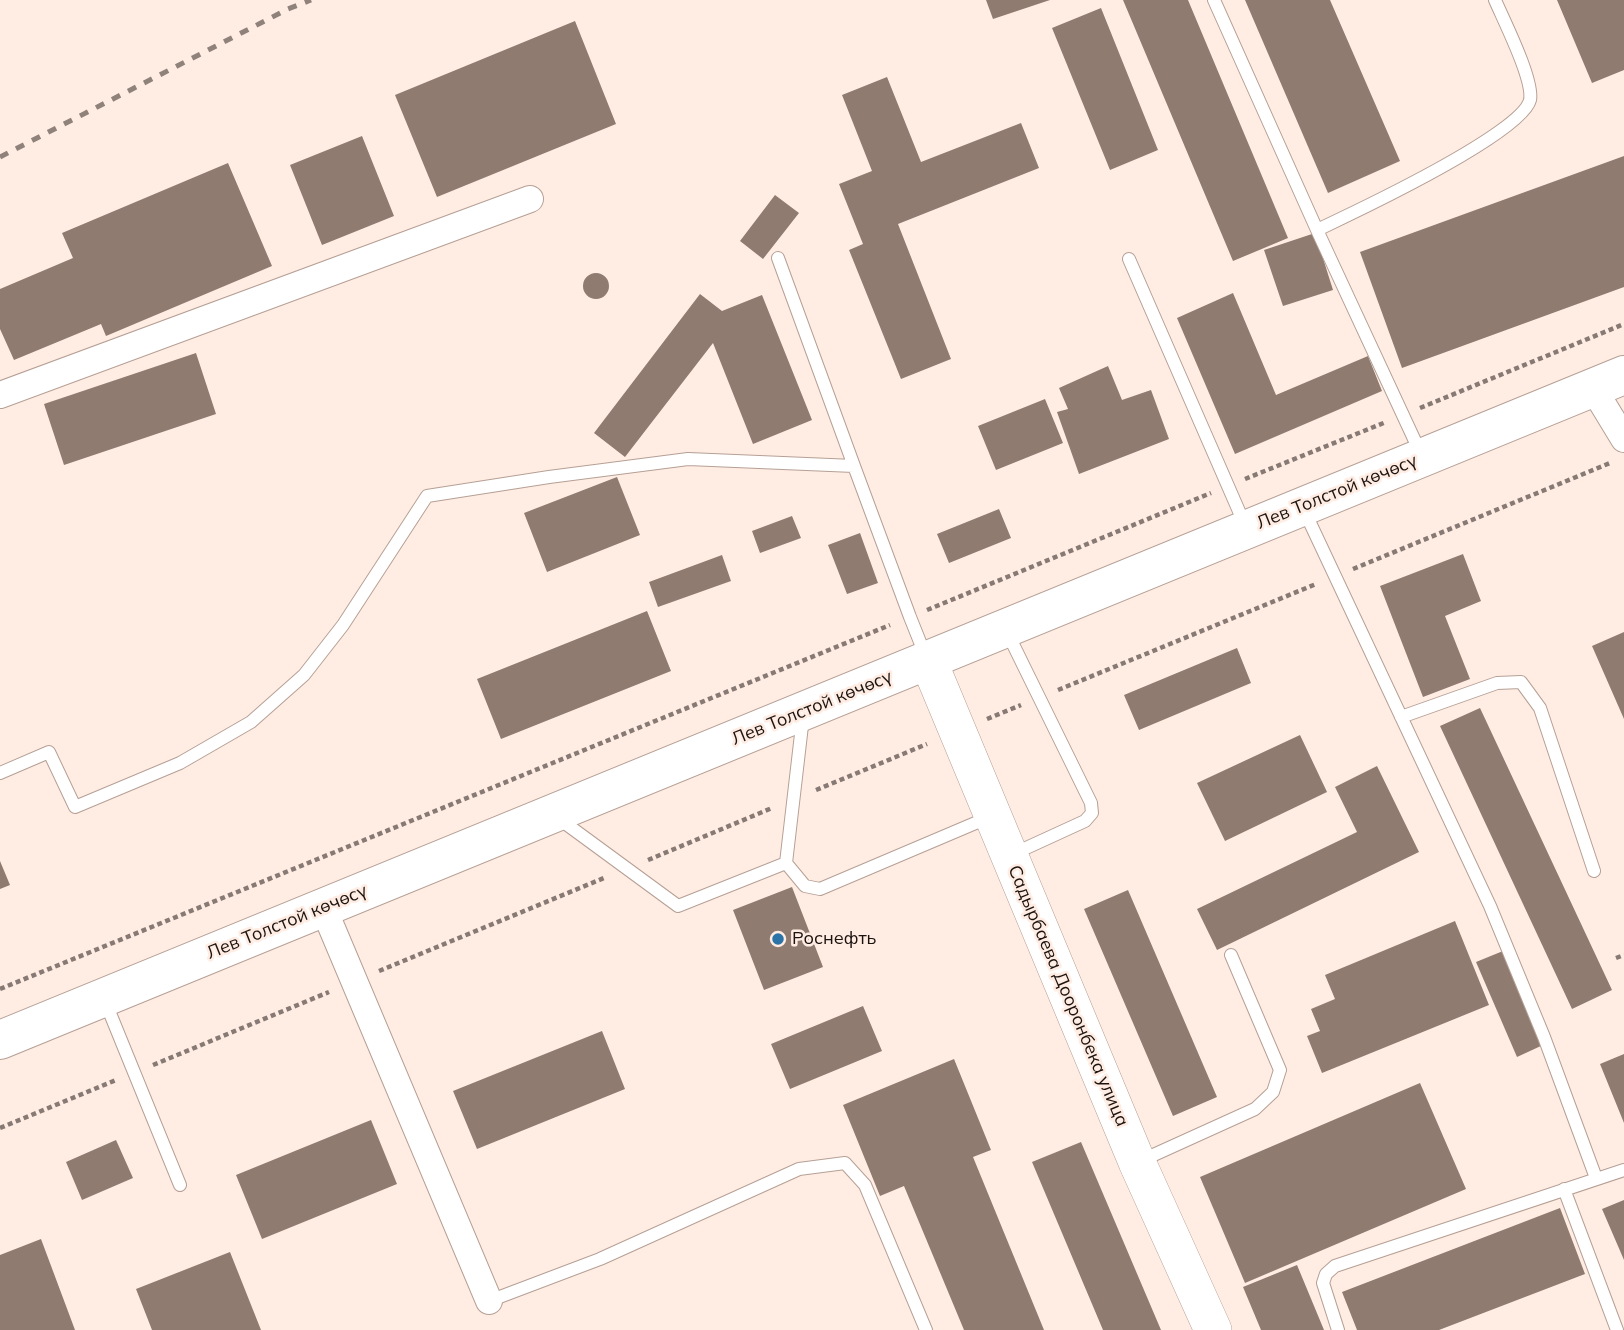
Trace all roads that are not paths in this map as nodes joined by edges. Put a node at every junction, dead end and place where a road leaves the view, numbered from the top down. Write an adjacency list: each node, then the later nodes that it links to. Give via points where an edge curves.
1 (1214, 0): 4 (lane)
2 (1495, 0): 4 (lane, via 1530,85 1524,112 1494,136 1396,193)
3 (530, 199): 8 (street)
4 (1317, 230): 10 (lane)
5 (778, 258): 11 (lane)
6 (1129, 259): 13 (lane)
7 (1609, 382): 9 (street); 10 (main road, Лев Толстой көчөсү)
8 (0, 395)
9 (1624, 439)
10 (1423, 458): 12 (main road, Лев Толстой көчөсү)
11 (854, 466): 15 (lane); 18 (lane, via 688,459 428,496 343,625 304,675 251,722 180,762 75,807 50,752)
12 (1303, 507): 13 (main road, Лев Толстой көчөсү); 17 (lane)
13 (1246, 529): 14 (main road, Лев Толстой көчөсү)
14 (1006, 629): 15 (main road, Лев Толстой көчөсү); 21 (lane, via 1091,803 1085,821)
15 (928, 660): 16 (main road, Лев Толстой көчөсү); 20 (main road, Садырбаева Дооронбека улица)
16 (804, 711): 19 (main road, Лев Толстой көчөсү); 22 (lane)
17 (1401, 717): 23 (lane, via 1497,683 1521,682 1540,708); 30 (lane, via 1490,906)
18 (0, 772)
19 (552, 814): 22 (lane, via 678,906); 24 (main road, Лев Толстой көчөсү)
20 (993, 816): 21 (main road, Садырбаева Дооронбека улица); 22 (lane, via 820,889 805,886)
21 (1010, 856): 28 (main road, Садырбаева Дооронбека улица)
22 (786, 863)
23 (1594, 871)
24 (323, 907): 26 (main road, Лев Толстой көчөсү); 33 (street)
25 (1231, 955): 28 (lane, via 1280,1070 1273,1092 1255,1109)
26 (104, 997): 27 (main road, Лев Толстой көчөсү); 31 (lane)
27 (0, 1040)
28 (1137, 1162): 35 (main road, Садырбаева Дооронбека улица)
29 (1624, 1170): 30 (lane)
30 (1596, 1178): 32 (lane)
31 (180, 1185)
32 (1563, 1189): 36 (lane, via 1335,1266 1323,1283); 37 (lane)
33 (489, 1301): 34 (lane, via 600,1259 799,1169 845,1163 865,1185)
34 (926, 1330)
35 (1213, 1330)
36 (1338, 1330)
37 (1617, 1330)

